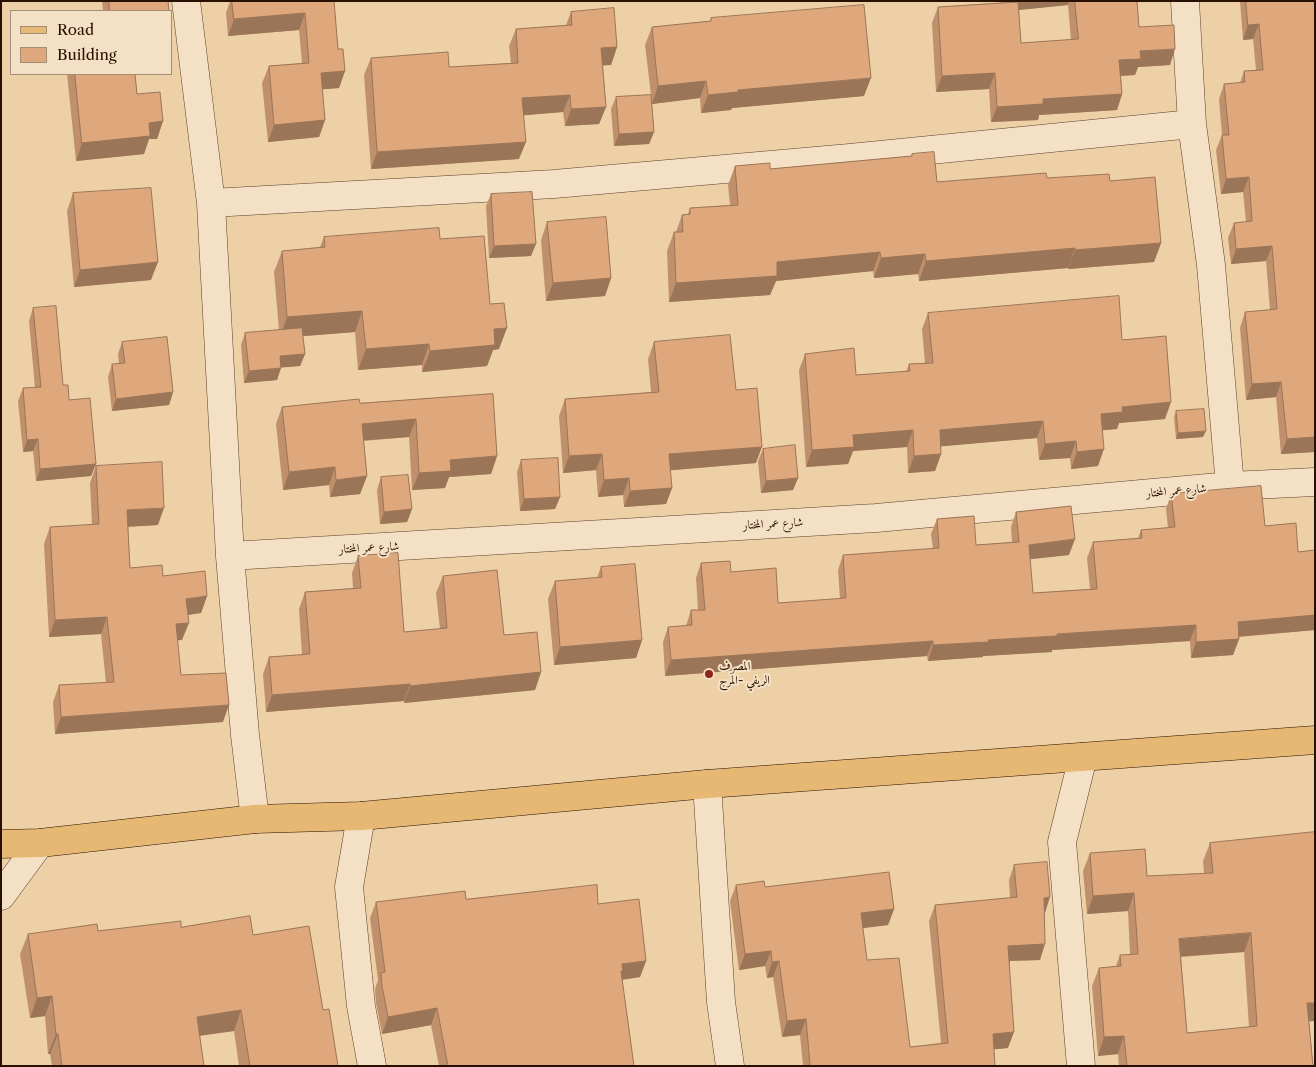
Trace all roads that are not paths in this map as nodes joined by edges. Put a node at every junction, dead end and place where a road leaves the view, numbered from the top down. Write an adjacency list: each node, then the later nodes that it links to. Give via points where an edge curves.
1 (186, 1): 4 (street)
2 (1185, 1): 3 (street)
3 (1192, 124): 4 (street, via 554,184); 6 (street, via 1211,265)
4 (211, 203): 7 (street)
5 (1315, 482): 6 (street, شارع عمر المختار)
6 (1230, 486): 7 (street, شارع عمر المختار, via 876,518)
7 (230, 556): 12 (street, via 245,735)
8 (1315, 740): 9 (main road)
9 (1083, 757): 10 (main road); 18 (street, via 1062,842)
10 (707, 784): 11 (main road); 17 (street, via 720,1002)
11 (361, 816): 12 (main road); 16 (street, via 349,887 361,1006)
12 (256, 820): 13 (main road)
13 (40, 843): 14 (main road); 15 (street)
14 (1, 844)
15 (1, 896)
16 (372, 1066)
17 (730, 1066)
18 (1081, 1066)

